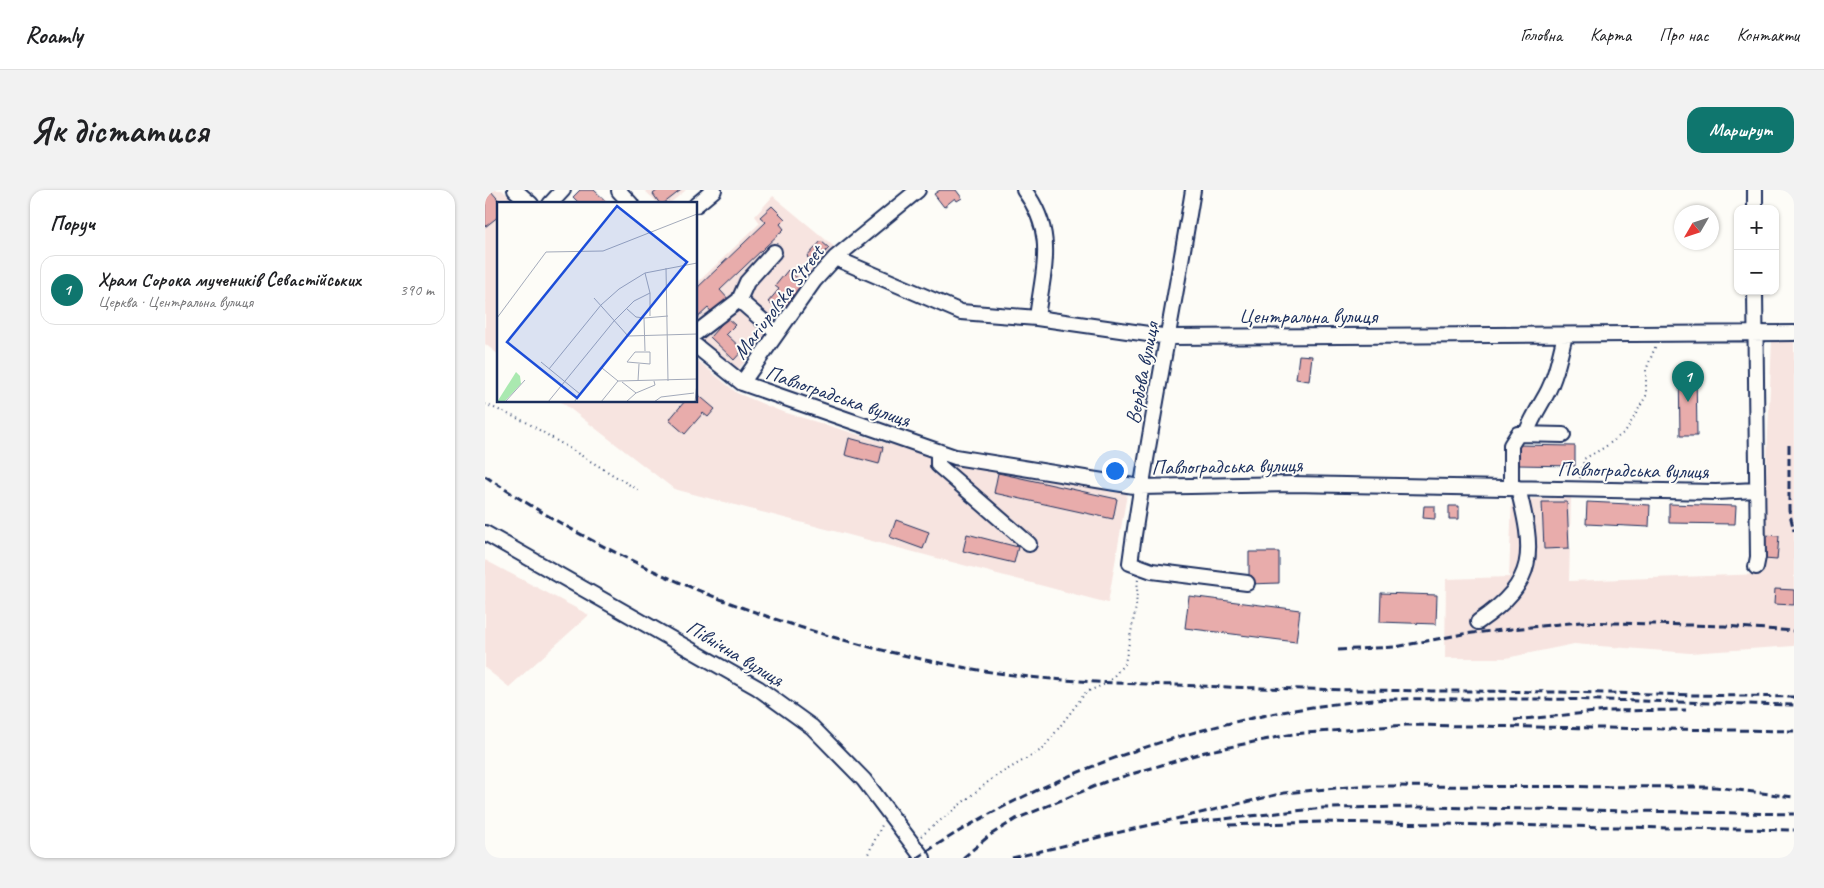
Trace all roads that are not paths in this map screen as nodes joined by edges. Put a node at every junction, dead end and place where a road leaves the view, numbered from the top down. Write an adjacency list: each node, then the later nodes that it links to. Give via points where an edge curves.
1 (515, 190): 9 (street)
2 (563, 190): 10 (street)
3 (714, 190): 12 (street)
4 (918, 190): 15 (street, Mariupolska Street)
5 (1024, 190): 18 (street, via 1038,211 1046,245)
6 (1193, 190): 24 (street, Вербова вулиця)
7 (1755, 190): 13 (street)
8 (619, 191): 11 (street)
9 (529, 202)
10 (552, 202)
11 (629, 202)
12 (697, 204)
13 (1755, 205)
14 (774, 252): 17 (street, via 747,282)
15 (835, 258): 18 (street, Центральна вулиця, via 961,312); 20 (street, Mariupolska Street, via 814,281)
16 (1755, 295): 21 (street)
17 (739, 300): 19 (street); 20 (street)
18 (1037, 318): 24 (street, Центральна вулиця)
19 (697, 332)
20 (777, 333): 26 (street, Mariupolska Street)
21 (1754, 333): 22 (street, Центральна вулиця); 23 (street, Центральна вулиця); 32 (street)
22 (1794, 333)
23 (1565, 335): 24 (street, Центральна вулиця); 27 (street, via 1556,371)
24 (1169, 337): 30 (street, Вербова вулиця)
25 (697, 347): 26 (street, Павлоградська вулиця)
26 (742, 383): 29 (street, Павлоградська вулиця)
27 (1526, 434): 28 (street); 31 (street, via 1518,434 1511,445)
28 (1563, 436)
29 (939, 451): 30 (street, Павлоградська вулиця, via 955,457); 34 (street, via 938,465)
30 (1141, 487): 31 (street, Павлоградська вулиця, via 1292,484); 36 (street, Вербова вулиця, via 1134,565 1152,571)
31 (1514, 488): 32 (street, Павлоградська вулиця); 37 (street, via 1528,530 1530,555 1519,586)
32 (1756, 490): 35 (street)
33 (485, 533): 38 (street, Північна вулиця, via 758,688 811,727 864,780)
34 (1029, 544)
35 (1756, 567)
36 (1247, 583)
37 (1479, 622)
38 (923, 858)

